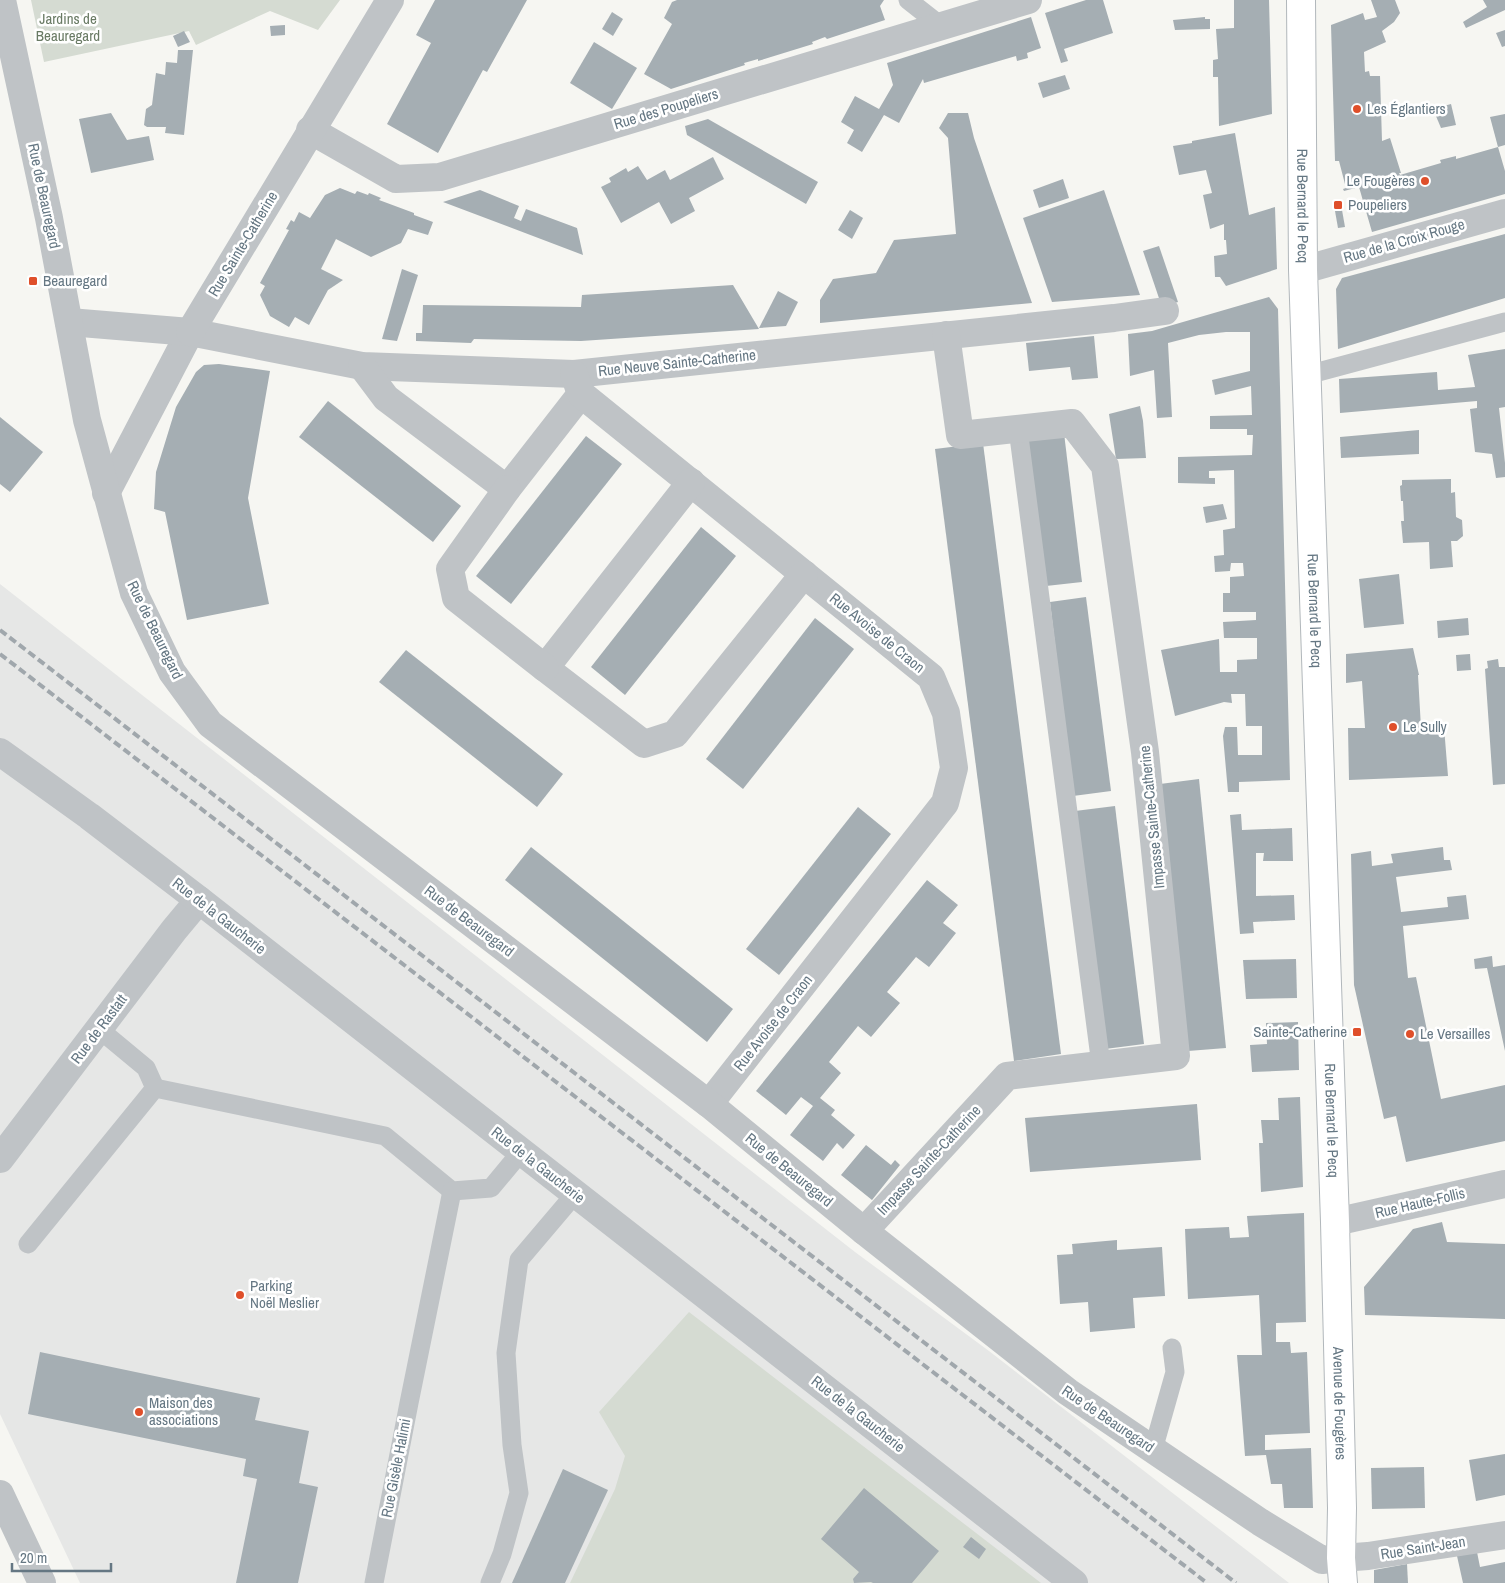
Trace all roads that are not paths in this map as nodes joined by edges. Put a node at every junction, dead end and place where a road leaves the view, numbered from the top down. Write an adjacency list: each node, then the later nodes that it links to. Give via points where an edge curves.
1 (2, 0): 11 (street, Rue de Beauregard)
2 (390, 0): 7 (street, Rue Sainte-Catherine)
3 (908, 0): 6 (lane)
4 (1028, 0): 6 (street, Rue des Poupeliers)
5 (1301, 0): 9 (main road, Rue Bernard le Pecq)
6 (942, 26): 7 (street, Rue des Poupeliers, via 440,177 396,179)
7 (310, 130): 13 (street, Rue Sainte-Catherine)
8 (1505, 212): 9 (street, Rue de la Croix Rouge)
9 (1303, 270): 16 (main road, Rue Bernard le Pecq)
10 (1165, 311): 14 (street, Rue Neuve Sainte-Catherine)
11 (69, 322): 13 (street, Rue Neuve Sainte-Catherine); 21 (street, Rue de Beauregard, via 87,420)
12 (1505, 322): 16 (lane)
13 (190, 332): 15 (street, Rue Neuve Sainte-Catherine); 21 (street, Rue Sainte-Catherine)
14 (946, 335): 17 (street, Rue Neuve Sainte-Catherine); 18 (street, Impasse Sainte-Catherine, via 960,435)
15 (362, 366): 17 (street, Rue Neuve Sainte-Catherine); 20 (street, via 386,398)
16 (1307, 375): 35 (main road, Rue Bernard le Pecq)
17 (577, 384): 19 (street, Rue Avoise de Craon); 20 (street)
18 (1018, 428): 27 (lane); 27 (street, Impasse Sainte-Catherine, via 1072,423 1105,466 1145,752 1176,1056)
19 (691, 482): 22 (street, Rue Avoise de Craon); 23 (street)
20 (507, 489): 23 (street, via 450,569 456,598)
21 (106, 493): 29 (street, Rue de Beauregard, via 134,593 172,672 210,724)
22 (804, 574): 23 (street, via 675,734 644,744); 29 (street, Rue Avoise de Craon, via 932,677 946,713 954,768 945,803)
23 (545, 668)
24 (0, 752): 25 (street, Rue de la Gaucherie)
25 (199, 900): 26 (street, Rue de Rastatt); 30 (street, Rue de la Gaucherie)
26 (99, 1029): 28 (lane, via 146,1068); 31 (street, Rue de Rastatt)
27 (1101, 1065): 36 (street, Impasse Sainte-Catherine, via 1007,1076)
28 (154, 1088): 33 (lane, via 385,1136); 37 (lane)
29 (709, 1104): 36 (street, Rue de Beauregard)
30 (521, 1152): 33 (lane, via 491,1188); 34 (street, Rue de la Gaucherie)
31 (0, 1159)
32 (1505, 1184): 35 (street, Rue Haute-Follis)
33 (452, 1191): 44 (lane, Rue Gisèle Halimi)
34 (575, 1194): 45 (lane, via 519,1260 506,1353 512,1445 519,1493 502,1554); 46 (street, Rue de la Gaucherie)
35 (1335, 1222): 42 (main road, Avenue de Fougères)
36 (864, 1231): 39 (street, Rue de Beauregard, via 1068,1392)
37 (28, 1244)
38 (1172, 1348): 39 (lane, via 1174,1372)
39 (1152, 1450): 42 (street, Rue de Beauregard, via 1260,1522)
40 (0, 1494): 43 (street)
41 (1505, 1534): 42 (street, Rue Saint-Jean, via 1368,1556)
42 (1342, 1571)
43 (42, 1583)
44 (374, 1583)
45 (490, 1583)
46 (1074, 1583)

